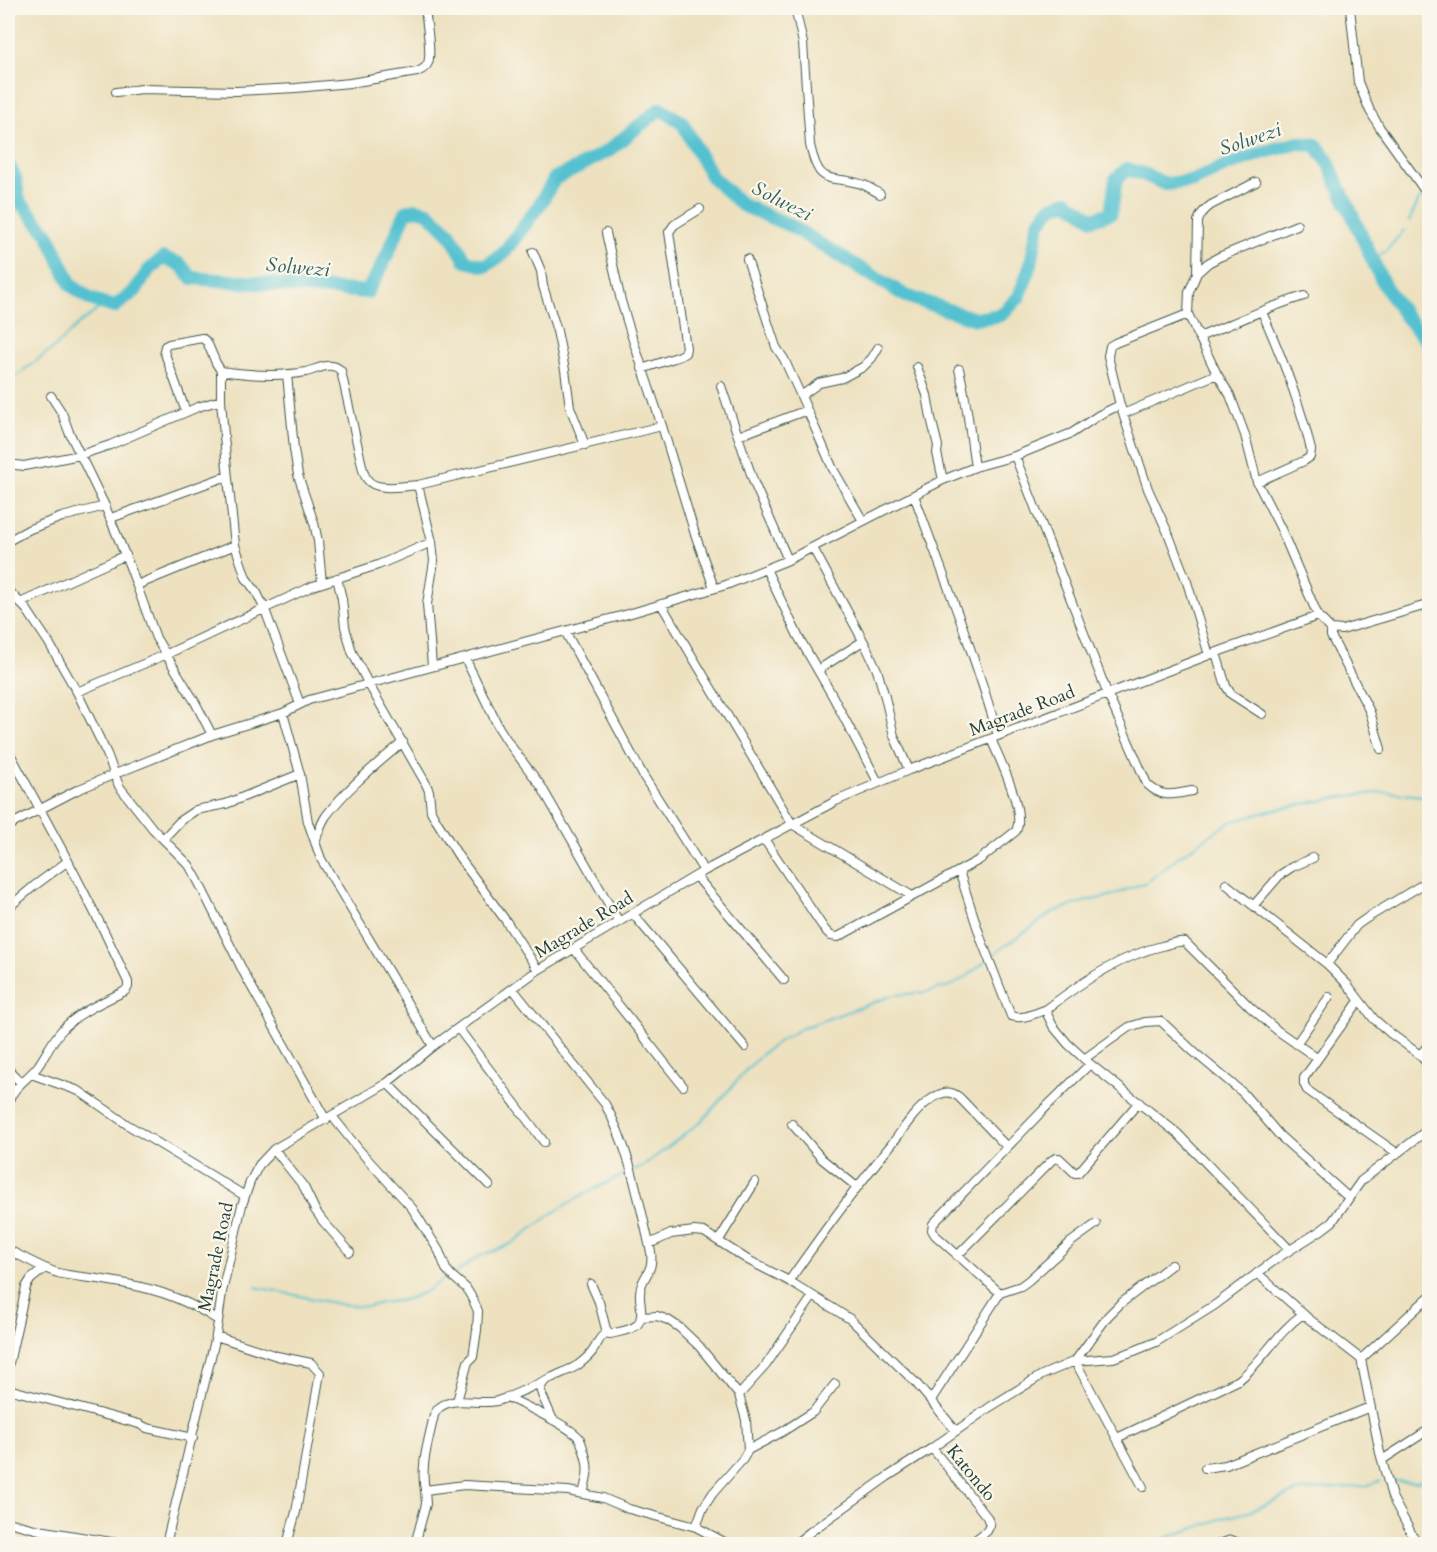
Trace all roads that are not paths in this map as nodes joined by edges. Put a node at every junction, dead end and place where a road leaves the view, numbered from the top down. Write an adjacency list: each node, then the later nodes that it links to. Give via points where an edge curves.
1 (425, 8): 4 (street, via 428,64 417,72 296,88 142,88)
2 (795, 8): 6 (street, via 813,160 819,172 831,180 864,185)
3 (1350, 8): 7 (street, via 1358,82 1370,111)
4 (116, 92)
5 (1256, 182): 13 (street, via 1211,205 1200,215)
6 (880, 194)
7 (1430, 198)
8 (700, 209): 20 (street, via 669,232 686,348 680,356)
9 (1297, 225): 13 (street, via 1219,257)
10 (606, 233): 20 (street)
11 (533, 252): 35 (street, via 557,331 570,407)
12 (747, 259): 27 (street, via 776,347)
13 (1197, 273): 16 (street, via 1189,292)
14 (1304, 296): 15 (street)
15 (1262, 312): 17 (street); 42 (street, via 1299,402 1311,450 1304,461)
16 (1188, 314): 17 (street); 29 (street, via 1110,346 1108,356)
17 (1199, 337): 24 (street)
18 (878, 348): 27 (street, via 863,367 842,378 819,383)
19 (917, 367): 41 (street, via 927,395)
20 (642, 369): 33 (street)
21 (958, 369): 39 (street, via 966,396)
22 (221, 371): 23 (street); 28 (street); 31 (street, via 202,338 165,346)
23 (287, 374): 43 (street, via 337,367 367,480 383,487); 56 (street, via 298,475 314,523)
24 (1217, 374): 32 (street); 42 (street, via 1230,395 1245,435)
25 (721, 386): 34 (street)
26 (51, 396): 36 (street)
27 (801, 396): 30 (street)
28 (221, 400): 31 (street); 40 (street)
29 (1120, 405): 32 (street); 37 (street, via 1072,433)
30 (807, 410): 34 (street); 47 (street, via 833,469)
31 (186, 412): 36 (street)
32 (1123, 414): 69 (street)
33 (662, 426): 35 (street); 58 (street)
34 (738, 436): 53 (street)
35 (585, 445): 43 (street)
36 (80, 455): 38 (street, via 24,466); 45 (street)
37 (1015, 456): 39 (street); 75 (street)
38 (8, 464)
39 (975, 467): 41 (street)
40 (227, 476): 46 (street); 50 (street)
41 (943, 480): 44 (street)
42 (1257, 482): 64 (street)
43 (418, 485): 49 (street)
44 (914, 495): 47 (street); 80 (street, via 969,642)
45 (105, 506): 46 (street); 48 (street, via 62,516)
46 (111, 518): 52 (street)
47 (863, 521): 51 (street)
48 (8, 541)
49 (432, 542): 55 (street); 71 (street, via 434,561 427,604)
50 (235, 545): 57 (street); 63 (street, via 246,578)
51 (813, 548): 53 (street); 67 (street)
52 (126, 555): 57 (street); 60 (street)
53 (788, 560): 54 (street)
54 (766, 569): 58 (street); 72 (street)
55 (337, 579): 56 (street); 73 (street, via 348,641)
56 (322, 583): 63 (street)
57 (137, 585): 68 (street, via 156,638)
58 (714, 588): 62 (street)
59 (8, 593): 60 (street)
60 (20, 603): 74 (street, via 50,643)
61 (1430, 603): 65 (street, via 1342,630)
62 (661, 604): 66 (street); 90 (street)
63 (265, 610): 68 (street); 76 (street)
64 (1317, 616): 65 (street); 69 (street, Magrade Road)
65 (1331, 629): 82 (street, via 1370,712)
66 (565, 631): 70 (street); 97 (street, via 644,777)
67 (863, 641): 72 (street); 84 (street, via 877,670 894,736)
68 (166, 654): 74 (street); 79 (street)
69 (1213, 654): 75 (street, Magrade Road); 78 (street, via 1231,694)
70 (465, 658): 71 (street); 106 (street, via 499,728 541,786)
71 (432, 666): 73 (street)
72 (818, 670): 87 (street)
73 (368, 683): 76 (street); 81 (street)
74 (78, 692): 85 (street)
75 (1108, 694): 80 (street, Magrade Road); 88 (street, via 1147,784 1160,794)
76 (300, 704): 77 (street)
77 (284, 713): 79 (street); 86 (street)
78 (1262, 714)
79 (212, 735): 85 (street)
80 (995, 737): 84 (street, Magrade Road); 98 (street, via 1019,813 1019,826 979,860)
81 (403, 742): 94 (street, via 339,801 325,818); 109 (street, via 429,791 436,820)
82 (1381, 749)
83 (8, 750): 89 (street)
84 (909, 770): 87 (street, Magrade Road)
85 (115, 774): 89 (street); 92 (street, via 119,786)
86 (300, 774): 92 (street, via 226,804 196,810); 94 (street)
87 (879, 782): 90 (street, Magrade Road)
88 (1192, 791)
89 (38, 809): 91 (street); 96 (street)
90 (792, 824): 93 (street, Magrade Road); 102 (street)
91 (8, 826)
92 (163, 839): 131 (street, via 189,865 245,975)
93 (764, 839): 97 (street, Magrade Road); 102 (street, via 834,938)
94 (315, 842): 118 (street, via 333,882)
95 (1313, 858): 103 (street, via 1280,875)
96 (68, 861): 104 (street); 125 (street, via 128,987 69,1023)
97 (704, 871): 99 (street, Magrade Road)
98 (959, 871): 102 (street); 114 (street, via 1011,1016 1023,1017)
99 (696, 876): 105 (street, Magrade Road); 110 (street)
100 (1430, 880): 108 (street, via 1357,925)
101 (1227, 884): 103 (street)
102 (912, 896)
103 (1254, 905): 108 (street)
104 (8, 908)
105 (633, 914): 106 (street, Magrade Road); 119 (street)
106 (619, 922): 107 (street, Magrade Road)
107 (574, 949): 109 (street, Magrade Road); 128 (street)
108 (1327, 964): 113 (street)
109 (538, 970): 111 (street, Magrade Road)
110 (784, 980)
111 (513, 989): 115 (street, Magrade Road); 145 (street, via 605,1104 635,1184)
112 (1329, 997): 117 (street)
113 (1359, 1001): 120 (street, via 1374,1019); 121 (street)
114 (1047, 1009): 117 (street, via 1120,961 1148,949 1185,942 1251,1008); 122 (street, via 1053,1026)
115 (458, 1028): 118 (street, Magrade Road); 134 (street)
116 (1430, 1043): 120 (street)
117 (1296, 1044): 121 (street)
118 (433, 1047): 127 (street, Magrade Road)
119 (745, 1047)
120 (1420, 1055): 123 (street)
121 (1317, 1058): 137 (street, via 1304,1078 1307,1090)
122 (1087, 1061): 130 (street); 135 (street); 142 (street, via 1129,1027 1161,1021 1243,1093 1280,1136)
123 (1430, 1067)
124 (8, 1070): 126 (street)
125 (31, 1074): 126 (street); 141 (street, via 79,1091)
126 (21, 1083): 129 (street)
127 (387, 1083): 131 (street, Magrade Road); 139 (street)
128 (682, 1086)
129 (8, 1102)
130 (1138, 1102): 147 (street, via 1178,1134); 149 (street, via 1078,1173 1059,1158 1052,1160)
131 (329, 1118): 136 (street, Magrade Road); 172 (street, via 412,1208 446,1269 466,1288 478,1311 473,1357)
132 (792, 1124): 140 (street, via 822,1159)
133 (1430, 1128): 137 (street)
134 (544, 1142)
135 (1007, 1147): 140 (street, via 959,1097 945,1093 921,1107); 149 (street, via 933,1224 935,1235)
136 (274, 1149): 141 (street, Magrade Road, via 259,1165); 148 (street, via 304,1187 322,1220)
137 (1397, 1153): 142 (street, via 1361,1181)
138 (755, 1182): 144 (street)
139 (489, 1185)
140 (857, 1187): 153 (street)
141 (245, 1196): 160 (street, Magrade Road)
142 (1348, 1197): 147 (street, via 1332,1222)
143 (1096, 1224): 155 (street, via 1021,1286)
144 (719, 1240): 145 (street, via 694,1231 671,1234); 153 (street)
145 (649, 1244): 159 (street, via 653,1263 642,1284)
146 (8, 1250): 151 (street)
147 (1290, 1250): 152 (street)
148 (350, 1252)
149 (957, 1256): 155 (street)
150 (1171, 1265): 164 (street, via 1120,1304)
151 (45, 1268): 160 (street, via 155,1290 196,1306); 165 (street, via 26,1287)
152 (1257, 1273): 158 (street); 164 (street, via 1156,1342 1113,1358)
153 (789, 1281): 156 (street)
154 (591, 1284): 161 (street)
155 (1000, 1293): 171 (street)
156 (813, 1296): 169 (street, via 766,1365); 171 (street, via 850,1319)
157 (1430, 1296): 163 (street)
158 (1303, 1314): 163 (street); 178 (street, via 1283,1330 1239,1380)
159 (641, 1317): 161 (street, via 631,1329); 169 (street, via 657,1316 680,1328)
160 (218, 1320): 162 (street, Magrade Road)
161 (608, 1332): 166 (street, via 599,1337 594,1352 577,1366)
162 (216, 1336): 177 (street, Magrade Road); 190 (street, via 305,1361 320,1373)
163 (1361, 1359): 173 (street)
164 (1075, 1361): 176 (street, via 1042,1375); 178 (street)
165 (8, 1368)
166 (545, 1381): 170 (street); 174 (street, via 540,1388)
167 (835, 1384): 180 (street, via 813,1412)
168 (8, 1385): 177 (street, via 12,1390)
169 (739, 1395): 180 (street)
170 (507, 1397): 172 (street, via 487,1403); 174 (street)
171 (930, 1400): 176 (street)
172 (457, 1401): 184 (street, via 437,1408 434,1415 424,1459)
173 (1370, 1407): 181 (street); 182 (street, via 1226,1465)
174 (553, 1421): 185 (street, via 580,1440 588,1463)
175 (1430, 1429): 181 (street)
176 (956, 1431): 179 (street)
177 (193, 1438): 189 (street, Magrade Road)
178 (1117, 1438): 183 (street)
179 (932, 1448): 193 (street); 194 (street, Katondo, via 990,1524)
180 (748, 1450): 187 (street, via 712,1493)
181 (1382, 1460): 197 (street, via 1392,1497)
182 (1205, 1468)
183 (1143, 1487)
184 (425, 1490): 185 (street, via 464,1485); 191 (street, via 426,1504)
185 (583, 1494): 187 (street)
186 (8, 1522): 188 (street)
187 (696, 1527): 192 (street)
188 (123, 1545)
189 (166, 1545)
190 (287, 1545)
191 (415, 1545)
192 (728, 1545)
193 (795, 1545)
194 (970, 1545)
195 (1219, 1545): 196 (street, via 1231,1540)
196 (1241, 1545)
197 (1418, 1545)

